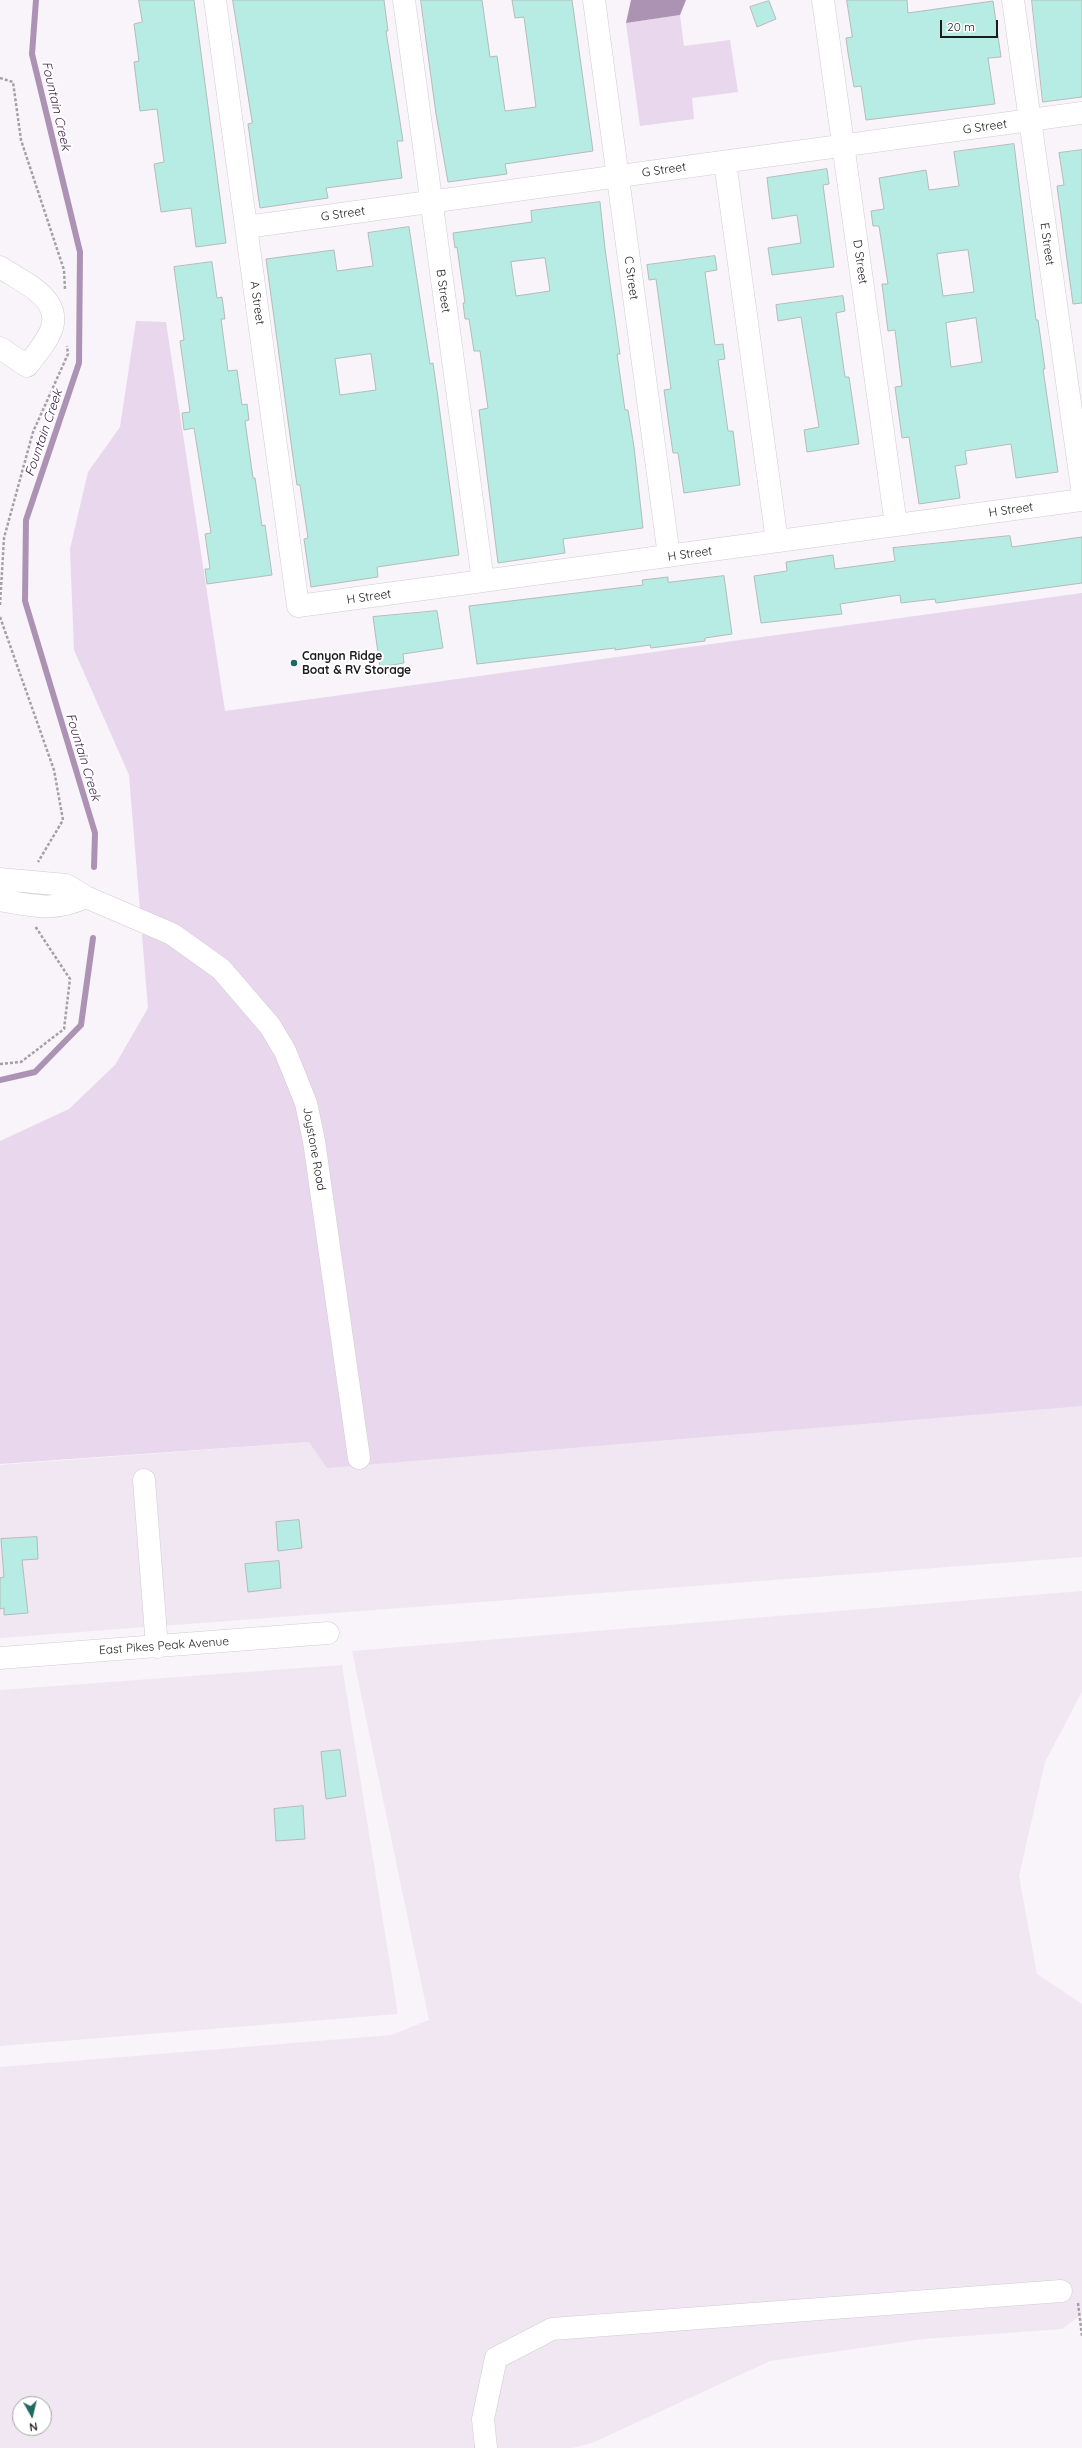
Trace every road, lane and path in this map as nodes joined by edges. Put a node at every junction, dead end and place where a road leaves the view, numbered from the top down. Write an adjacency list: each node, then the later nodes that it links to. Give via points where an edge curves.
1 (215, 0): 12 (street, A Street)
2 (404, 0): 11 (street, B Street)
3 (594, 0): 10 (street, C Street)
4 (823, 0): 8 (street, D Street)
5 (1013, 0): 7 (street, E Street)
6 (1082, 113): 7 (street, G Street)
7 (1030, 120): 8 (street, G Street); 15 (street, E Street)
8 (844, 146): 9 (street, G Street); 17 (street, D Street)
9 (724, 162): 10 (street, G Street); 18 (street)
10 (618, 176): 11 (street, G Street); 19 (street, C Street)
11 (431, 202): 12 (street, G Street); 20 (street, B Street)
12 (246, 227): 21 (street, A Street)
13 (0, 267): 14 (street, via 41,294 51,308 53,323 28,366)
14 (0, 348)
15 (1082, 488)
16 (1082, 500): 17 (street, H Street)
17 (896, 525): 18 (street, H Street)
18 (777, 541): 19 (street, H Street)
19 (669, 556): 20 (street, H Street)
20 (483, 581): 21 (street, H Street)
21 (298, 606)
22 (0, 617): 23 (path, via 54,770 63,820)
23 (38, 862)
24 (0, 879): 25 (street, Joystone Road, via 66,885)
25 (86, 897): 26 (street, via 67,906 40,907); 29 (street, Joystone Road, via 172,934 221,969 270,1026 284,1051 306,1102 314,1141)
26 (0, 900)
27 (31, 919): 28 (path, via 70,980 64,1029 21,1062)
28 (0, 1064)
29 (359, 1458)
30 (144, 1480): 32 (street)
31 (328, 1633): 32 (street, East Pikes Peak Avenue)
32 (157, 1647): 33 (street, East Pikes Peak Avenue)
33 (0, 1658)
34 (1070, 2294): 35 (path); 36 (street, via 552,2329 496,2358 483,2419)
35 (1082, 2336)
36 (486, 2448)

